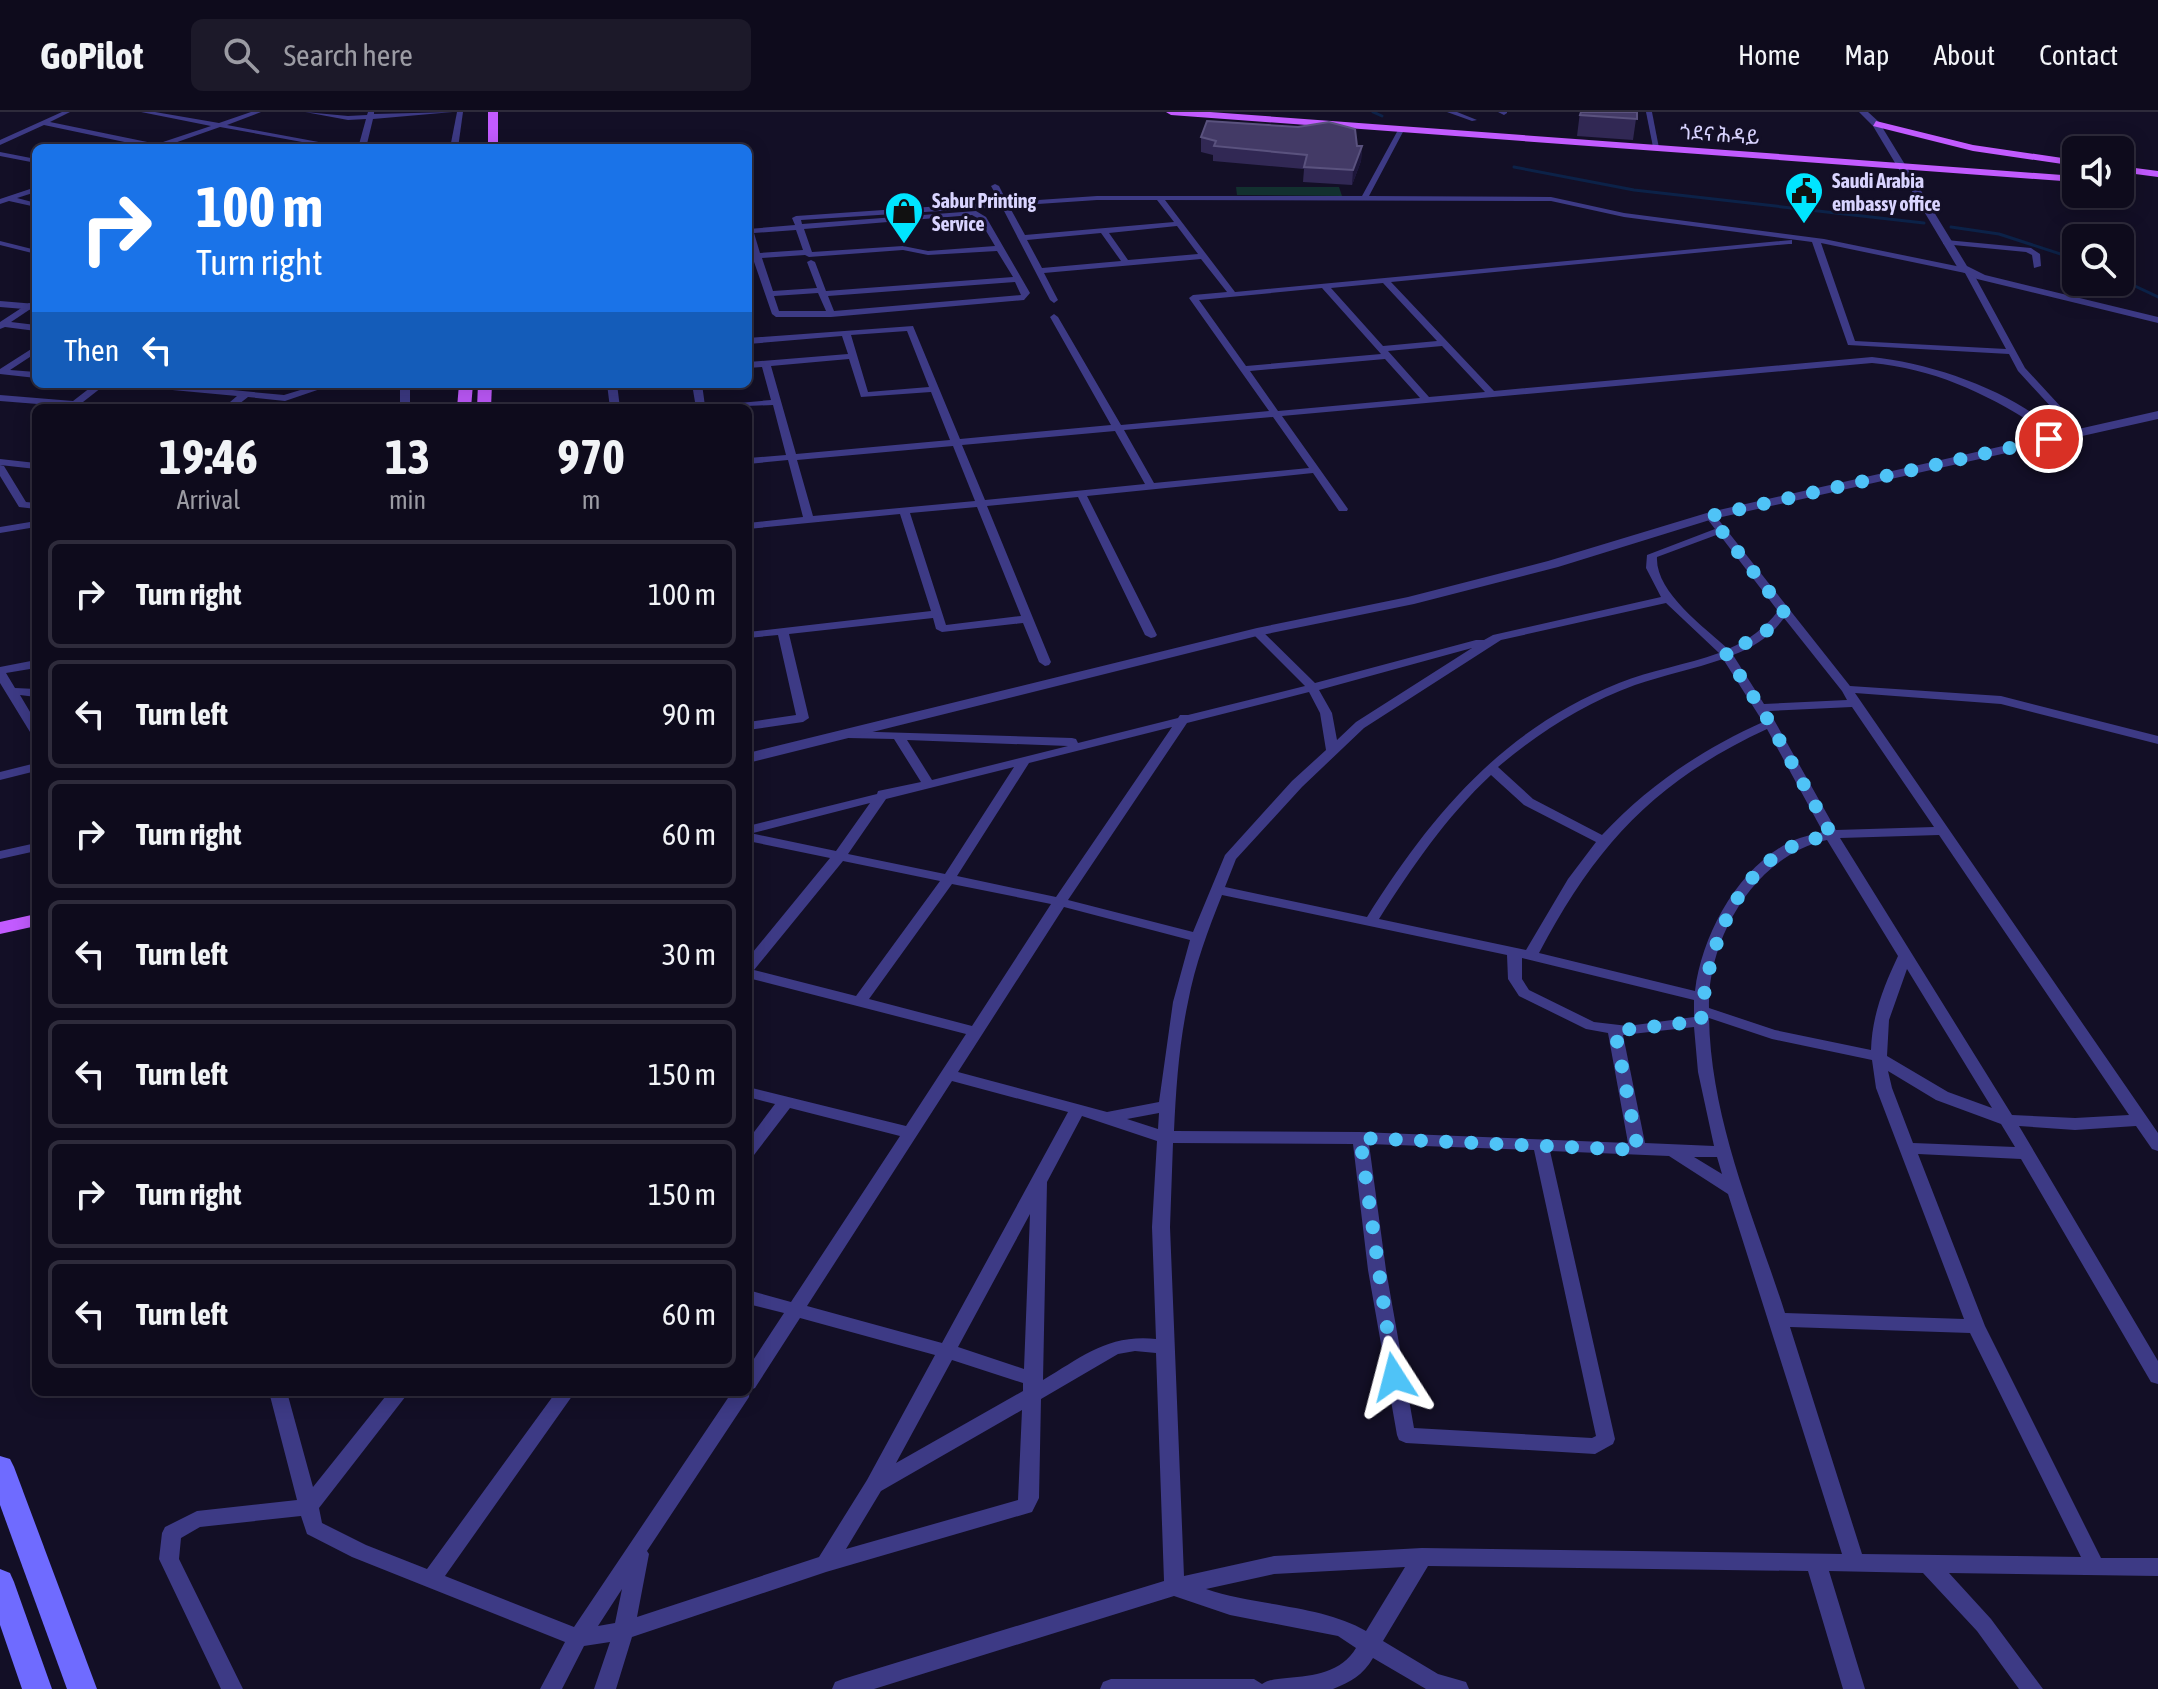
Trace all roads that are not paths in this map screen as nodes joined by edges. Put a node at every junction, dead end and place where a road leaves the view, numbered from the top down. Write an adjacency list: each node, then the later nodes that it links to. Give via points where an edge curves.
1 (67, 112): 14 (street)
2 (144, 112): 16 (street)
3 (258, 112): 16 (street)
4 (308, 112): 12 (street)
5 (450, 112): 12 (street)
6 (460, 112): 23 (street)
7 (493, 112): 24 (main road)
8 (1171, 112): 17 (main road, ጎደና ሕዳይ)
9 (1450, 112): 13 (street)
10 (1649, 112): 25 (street)
11 (1863, 112): 15 (street)
12 (370, 114): 22 (street)
13 (1474, 120)
14 (44, 123): 18 (street); 19 (street)
15 (1876, 124): 28 (main road, via 1973,148); 29 (street)
16 (220, 126): 20 (street); 21 (street)
17 (1401, 130): 25 (main road, ጎደና ሕዳይ); 39 (street)
18 (0, 143)
19 (141, 144)
20 (170, 144)
21 (324, 144)
22 (363, 144)
23 (455, 144)
24 (493, 144)
25 (1657, 147): 29 (main road, ጎደና ሕዳይ)
26 (0, 154): 27 (street)
27 (32, 160)
28 (2062, 161)
29 (1901, 166): 32 (main road, ጎደና ሕዳይ); 50 (street)
30 (2134, 171): 31 (main road)
31 (2158, 174)
32 (2062, 178)
33 (2134, 183): 34 (main road)
34 (2158, 184)
35 (995, 186): 41 (street)
36 (32, 190): 38 (street)
37 (1159, 198): 39 (street); 41 (street); 44 (street)
38 (2, 199): 40 (street)
39 (1364, 199): 48 (street, via 1560,200 1624,215)
40 (32, 204)
41 (1004, 204): 43 (street); 47 (street)
42 (752, 221): 43 (street)
43 (798, 222): 45 (street); 52 (street, via 976,213); 55 (street)
44 (1178, 224): 46 (street); 56 (street)
45 (752, 230)
46 (1103, 230): 47 (street); 57 (street)
47 (1022, 238): 59 (street)
48 (1813, 240): 60 (street); 62 (street); 82 (street, via 1851,343)
49 (752, 242): 54 (street)
50 (1946, 242): 58 (street, via 2028,250 2036,254); 60 (street)
51 (0, 243): 53 (street)
52 (1000, 248): 55 (street); 61 (street)
53 (32, 251)
54 (756, 256): 55 (street); 67 (street)
55 (809, 256): 65 (street)
56 (1204, 256): 57 (street); 66 (street)
57 (1126, 263): 59 (street)
58 (2037, 266)
59 (1039, 271): 68 (street)
60 (1968, 271): 75 (street); 82 (street)
61 (1018, 279): 63 (street); 70 (street, via 1024,297)
62 (1384, 279): 64 (street); 80 (street)
63 (969, 283): 65 (street); 70 (street)
64 (1324, 285): 66 (street); 83 (street)
65 (822, 292): 67 (street); 73 (street)
66 (1232, 293): 87 (street, via 1193,298)
67 (769, 294): 73 (street, via 776,314)
68 (1054, 300)
69 (0, 302): 71 (street)
70 (980, 302): 73 (street)
71 (32, 303)
72 (32, 304): 76 (street)
73 (831, 314)
74 (1054, 317): 106 (street)
75 (2158, 320)
76 (2, 325): 77 (street)
77 (32, 328)
78 (846, 333): 79 (street); 84 (street); 93 (street, via 910,328)
79 (752, 341)
80 (1443, 343): 83 (street); 95 (street)
81 (32, 352): 88 (street)
82 (2012, 352): 108 (street, via 2021,369)
83 (1384, 353): 87 (street); 97 (street)
84 (853, 356): 85 (street); 93 (street, via 864,395)
85 (766, 364): 86 (street); 98 (street)
86 (752, 365)
87 (1244, 369): 104 (street)
88 (0, 372): 89 (street)
89 (32, 375)
90 (96, 388): 99 (street)
91 (190, 388): 94 (street)
92 (321, 388): 100 (street)
93 (934, 389): 109 (street)
94 (247, 393): 100 (street); 102 (street)
95 (1491, 393): 97 (street); 107 (street, via 1883,360 1962,381)
96 (0, 398): 99 (street)
97 (1426, 399): 104 (street)
98 (777, 402): 103 (street); 110 (street)
99 (76, 403): 101 (street)
100 (286, 403)
101 (85, 404)
102 (233, 404)
103 (752, 404)
104 (1274, 412): 106 (street); 114 (street)
105 (2158, 415): 108 (street)
106 (1117, 427): 109 (street); 115 (street)
107 (2049, 430)
108 (2079, 432): 121 (street)
109 (956, 442): 110 (street); 117 (street)
110 (792, 457): 111 (street); 122 (street)
111 (752, 461)
112 (0, 465): 113 (street); 118 (street, via 23,505)
113 (32, 466)
114 (1316, 470): 115 (street); 119 (street)
115 (1151, 486): 116 (street)
116 (1081, 493): 117 (street); 136 (street)
117 (981, 503): 120 (street); 132 (street)
118 (32, 506)
119 (1343, 509)
120 (904, 510): 122 (street); 131 (street)
121 (1710, 516): 126 (street); 134 (street, via 1525,572)
122 (809, 520): 124 (street)
123 (32, 525): 125 (street)
124 (752, 526)
125 (0, 530)
126 (1721, 530): 129 (street, via 1650,558); 130 (street)
127 (32, 532): 128 (street)
128 (0, 537)
129 (1668, 599): 137 (street); 138 (street)
130 (1784, 611): 138 (street, via 1762,636); 143 (street)
131 (937, 614): 132 (street, via 942,629); 133 (street)
132 (1028, 619): 139 (street)
133 (783, 631): 135 (street); 152 (street, via 803,718)
134 (1257, 632): 142 (street); 153 (street)
135 (752, 635)
136 (1151, 635)
137 (1497, 637): 142 (street); 157 (street, via 1395,700)
138 (1725, 652): 148 (street); 160 (street, via 1608,693 1553,722)
139 (1045, 662)
140 (32, 665): 141 (street)
141 (0, 672): 144 (street)
142 (1315, 687): 149 (street); 157 (street, via 1328,708)
143 (1846, 689): 147 (street); 155 (street, via 2001,700)
144 (14, 693): 145 (street); 146 (street); 151 (street)
145 (32, 693)
146 (0, 700)
147 (1856, 703): 148 (street); 166 (street)
148 (1760, 708): 150 (street)
149 (1184, 718): 156 (street); 175 (street)
150 (1770, 723): 167 (street); 169 (street, via 1686,766 1636,804)
151 (32, 725)
152 (752, 725)
153 (848, 734): 154 (street); 158 (street)
154 (898, 736): 156 (street); 163 (street)
155 (2158, 740)
156 (1090, 742): 159 (street)
157 (1331, 749): 174 (street, via 1238,848)
158 (752, 757)
159 (1025, 759): 163 (street); 173 (street)
160 (1491, 767): 169 (street, via 1531,807); 177 (street, via 1443,814)
161 (32, 768): 162 (street)
162 (0, 776)
163 (928, 783): 164 (street)
164 (883, 794): 165 (street); 171 (street)
165 (752, 829)
166 (1944, 831): 167 (street); 197 (street)
167 (1832, 836): 182 (street); 186 (street, via 1782,853 1738,896 1724,919)
168 (752, 838): 171 (street)
169 (1602, 840): 181 (street, via 1557,903)
170 (32, 848): 172 (street)
171 (841, 854): 173 (street); 183 (street)
172 (0, 855)
173 (949, 878): 175 (street); 185 (street)
174 (1218, 890): 177 (street); 179 (street)
175 (1060, 902): 179 (street); 188 (street)
176 (32, 921): 178 (main road)
177 (1371, 921): 180 (street)
178 (0, 928)
179 (1198, 938): 193 (street, via 1173,1028)
180 (1514, 952): 181 (street); 187 (street, via 1515,979 1524,993 1577,1021)
181 (1531, 955): 186 (street)
182 (1906, 955): 189 (street, via 1879,1019); 196 (street)
183 (752, 965)
184 (752, 971): 185 (street)
185 (860, 1001): 188 (street)
186 (1701, 1009): 187 (street); 189 (street, via 1772,1034); 206 (street, via 1705,1070)
187 (1615, 1031): 205 (street)
188 (976, 1032): 190 (street)
189 (1876, 1056): 196 (street, via 1942,1096); 204 (street)
190 (951, 1075): 194 (street); 198 (street)
191 (752, 1093): 192 (street)
192 (785, 1103): 198 (street); 202 (street)
193 (1167, 1106): 195 (street); 199 (street)
194 (1077, 1110): 195 (street); 209 (street)
195 (1106, 1117): 199 (street)
196 (2007, 1120): 197 (street); 208 (street)
197 (2141, 1120): 201 (street)
198 (910, 1133): 212 (street)
199 (1164, 1137): 200 (street); 215 (street)
200 (1360, 1138): 203 (street); 203 (street, via 1403,1430 1410,1437 1595,1446 1606,1439)
201 (2158, 1145)
202 (752, 1146)
203 (1541, 1146): 205 (street)
204 (1907, 1148): 208 (street); 214 (street)
205 (1638, 1150): 207 (street)
206 (1724, 1152): 207 (street); 210 (street)
207 (1676, 1153): 210 (street)
208 (2025, 1153): 218 (street)
209 (1039, 1183): 216 (street); 219 (street)
210 (1736, 1191): 213 (street)
211 (752, 1298): 212 (street)
212 (796, 1311): 216 (street); 217 (street)
213 (1778, 1320): 214 (street); 231 (street)
214 (1976, 1326): 232 (street)
215 (1163, 1347): 219 (street, via 1114,1348); 237 (street)
216 (947, 1351): 219 (street); 225 (street)
217 (752, 1377)
218 (2158, 1377)
219 (1033, 1388): 225 (street); 229 (street, via 1025,1506)
220 (279, 1396): 226 (street)
221 (397, 1396): 226 (street)
222 (563, 1396): 235 (street)
223 (739, 1396): 227 (street)
224 (0, 1467): 242 (main road)
225 (874, 1486): 229 (street)
226 (308, 1507): 235 (street, via 314,1528); 243 (street, via 197,1519 172,1533 169,1559)
227 (641, 1544): 238 (street); 239 (street)
228 (1422, 1557): 230 (street); 237 (street, via 1274,1565); 240 (street)
229 (826, 1563): 238 (street)
230 (1816, 1563): 231 (street); 251 (street)
231 (1855, 1563): 233 (street)
232 (2094, 1564): 233 (street); 234 (street)
233 (1929, 1565): 252 (street)
234 (2158, 1567)
235 (431, 1580): 239 (street)
236 (0, 1582): 241 (main road)
237 (1174, 1587): 240 (street, via 1230,1606 1342,1628); 246 (street)
238 (624, 1631): 239 (street); 245 (street)
239 (578, 1638): 244 (street)
240 (1371, 1643): 249 (street, via 1345,1675 1311,1687); 250 (street, via 1433,1682)
241 (37, 1689)
242 (82, 1689)
243 (232, 1689)
244 (551, 1689)
245 (605, 1689)
246 (843, 1689)
247 (1111, 1689): 248 (street)
248 (1254, 1689)
249 (1271, 1689)
250 (1458, 1689)
251 (1854, 1689)
252 (2032, 1689)

